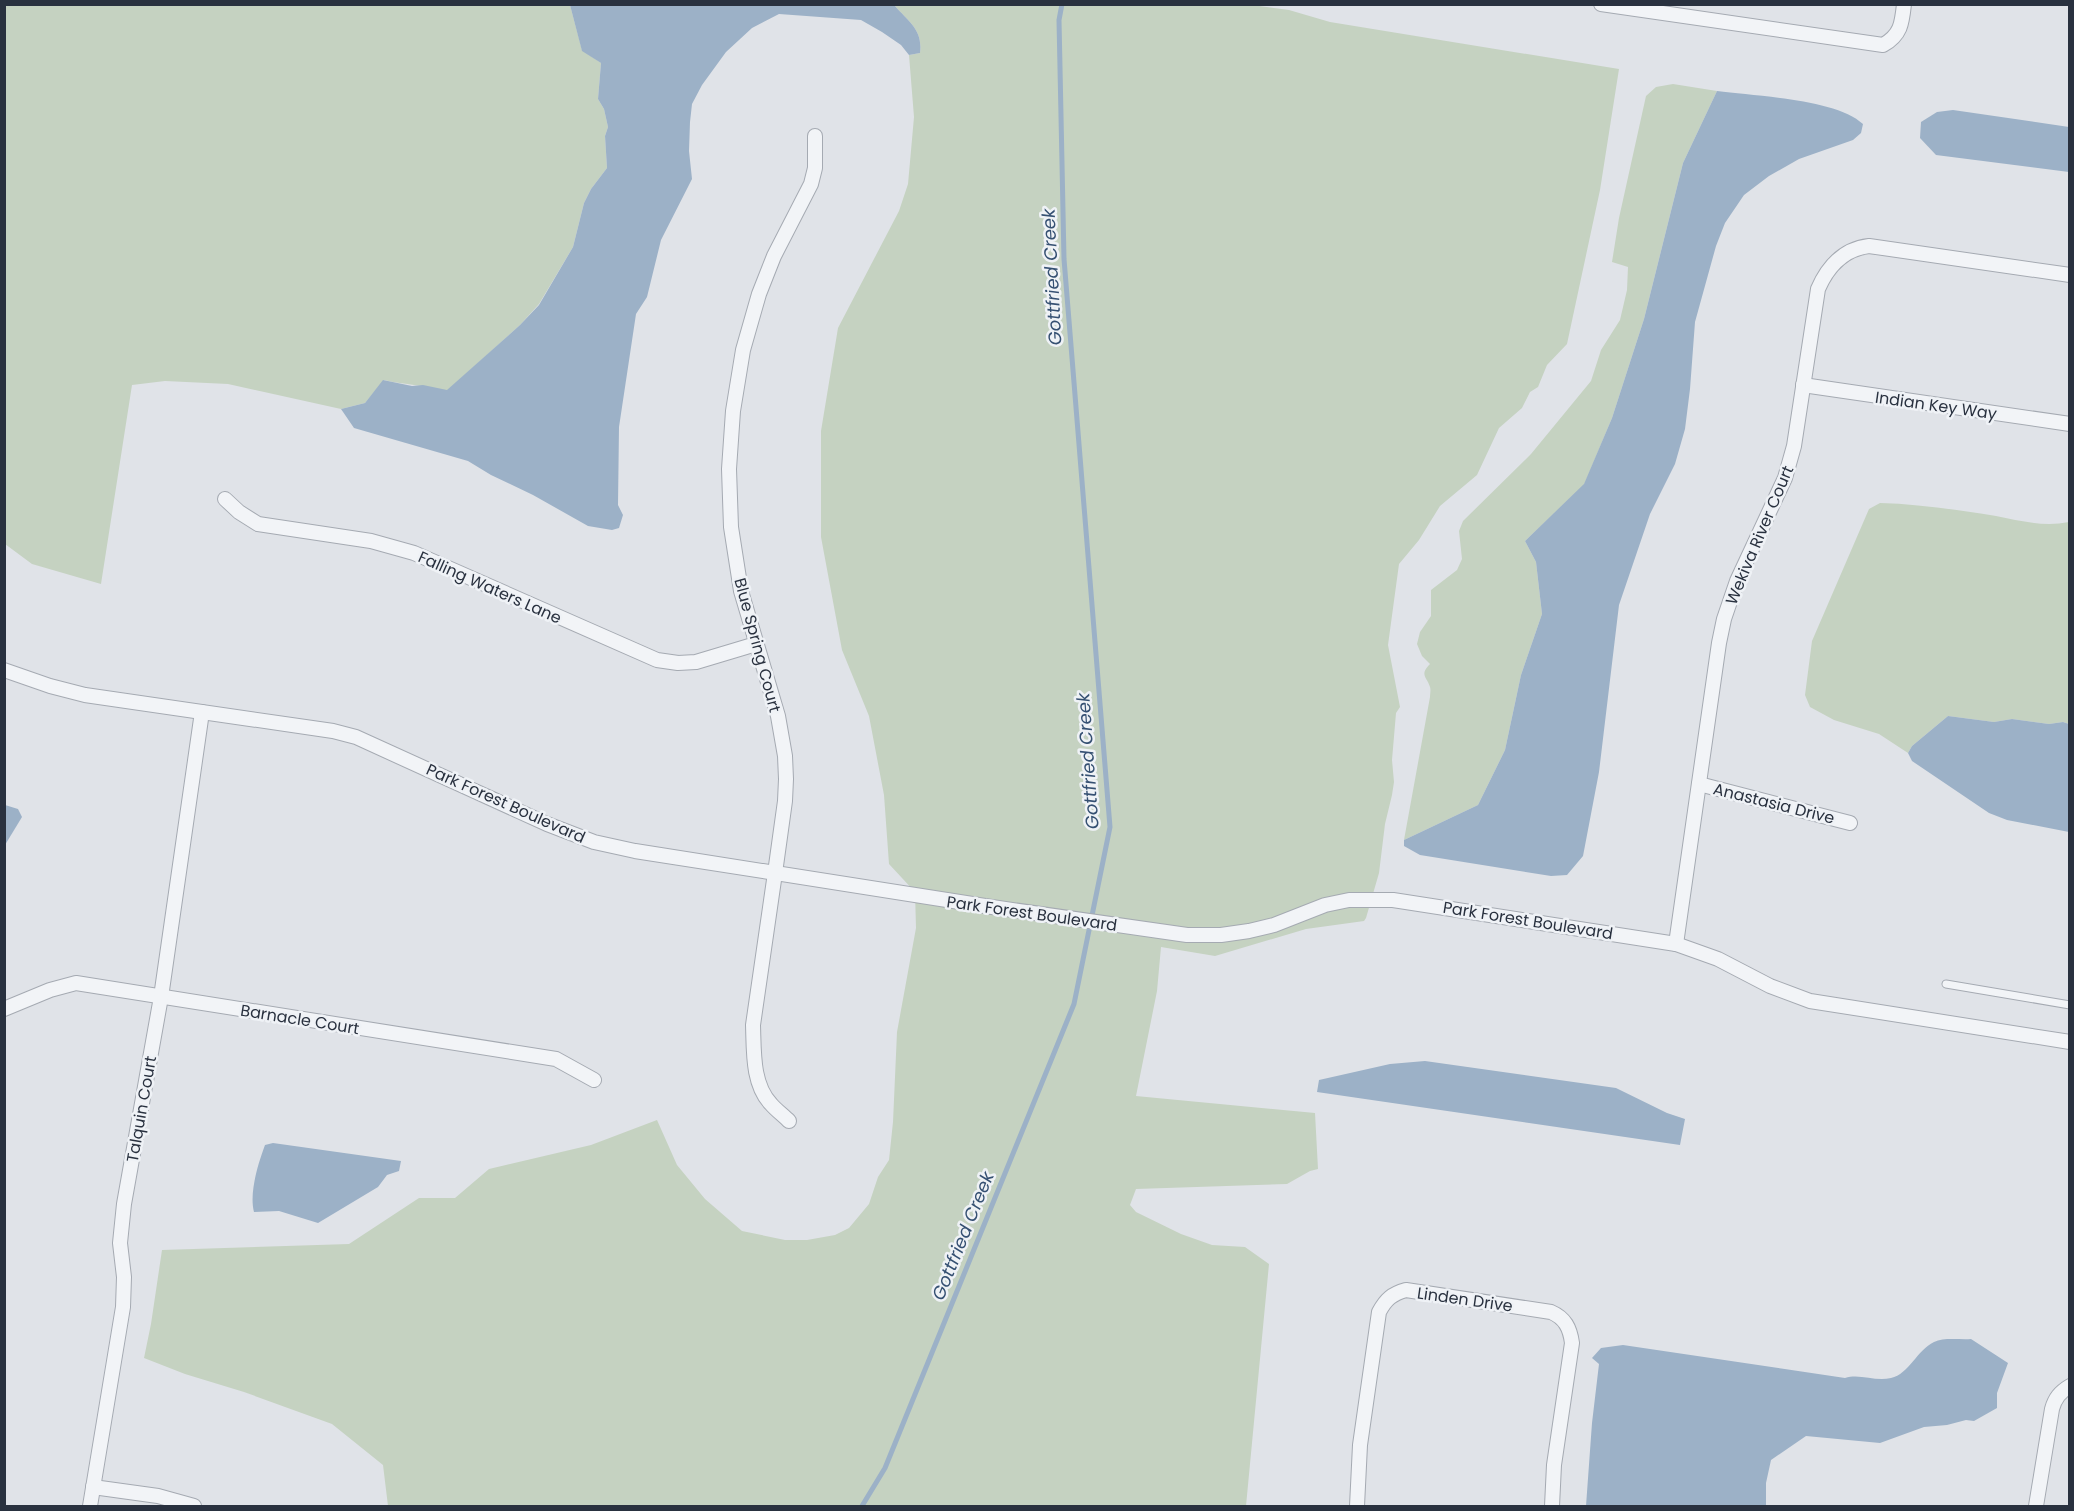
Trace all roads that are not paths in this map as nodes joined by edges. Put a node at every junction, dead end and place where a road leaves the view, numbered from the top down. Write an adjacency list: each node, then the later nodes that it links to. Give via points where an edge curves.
1 (1601, 4): 2 (street, via 1883,45 1899,30)
2 (1904, 4)
3 (815, 136): 8 (street, Blue Spring Court, via 811,184 759,294 732,411 731,527 741,591)
4 (2070, 275): 5 (street, Wekiva River Court, via 1861,247 1845,254 1824,274 1818,289)
5 (1803, 385): 6 (street, Indian Key Way); 11 (street, Wekiva River Court, via 1785,478 1737,581 1724,619)
6 (2070, 424)
7 (225, 499): 8 (street, Falling Waters Lane, via 258,524 371,541 414,553 657,660 696,662)
8 (756, 644): 13 (street, Blue Spring Court, via 778,716 785,756 785,801)
9 (4, 670): 10 (street, Park Forest Boulevard, via 86,694)
10 (202, 712): 13 (street, Park Forest Boulevard, via 356,737 594,842); 16 (street, Talquin Court)
11 (1699, 784): 12 (street, Anastasia Drive); 14 (street, Wekiva River Court)
12 (1850, 822)
13 (775, 873): 14 (street, Park Forest Boulevard, via 1186,935 1249,931 1325,905 1374,899); 21 (street, Blue Spring Court, via 753,1025 754,1059 762,1091)
14 (1676, 944): 19 (street, Park Forest Boulevard, via 1810,1001)
15 (1946, 984): 17 (lane)
16 (161, 997): 18 (street, Barnacle Court, via 76,983); 20 (street, Barnacle Court, via 556,1059); 23 (street, Talquin Court, via 124,1204 120,1244 123,1307)
17 (2070, 1005)
18 (4, 1009)
19 (2070, 1042)
20 (594, 1080)
21 (789, 1121)
22 (2070, 1386): 28 (street, via 2062,1390 2052,1408)
23 (93, 1487): 24 (street, Talquin Court); 25 (street, via 158,1496)
24 (90, 1506)
25 (194, 1506)
26 (1357, 1506): 27 (street, Linden Drive, via 1360,1445 1379,1312 1385,1301 1406,1290 1551,1312 1567,1324 1572,1343 1554,1465)
27 (1552, 1506)
28 (2036, 1506)

